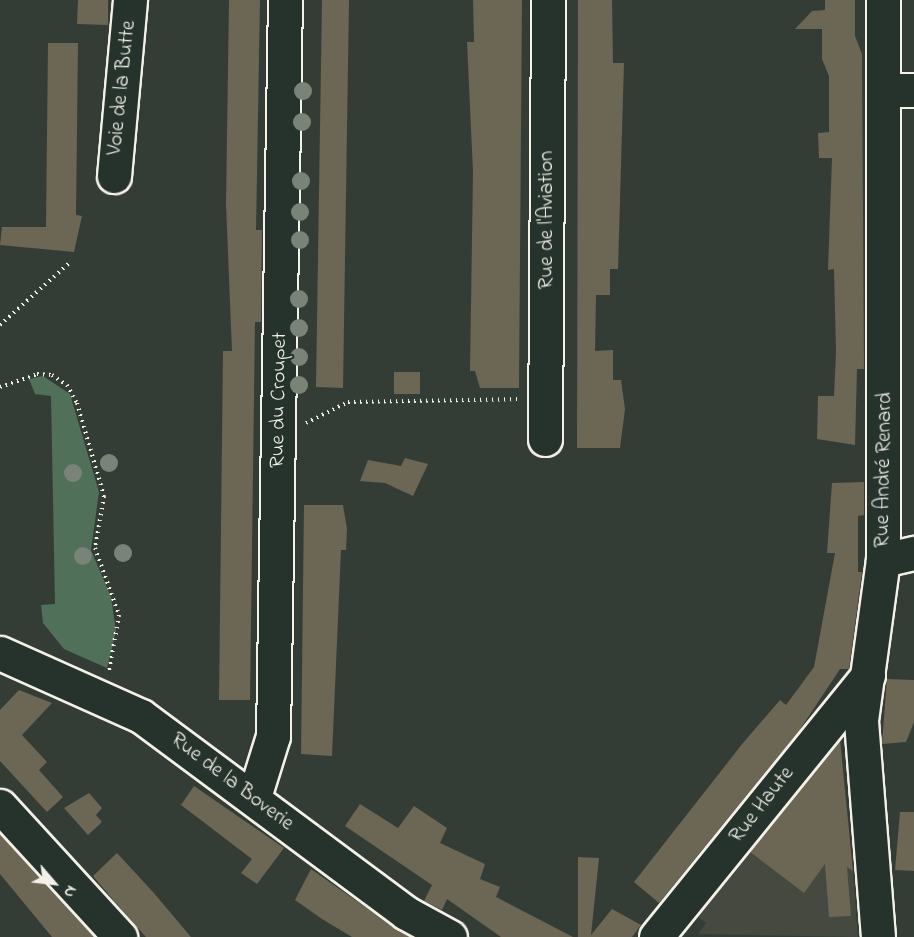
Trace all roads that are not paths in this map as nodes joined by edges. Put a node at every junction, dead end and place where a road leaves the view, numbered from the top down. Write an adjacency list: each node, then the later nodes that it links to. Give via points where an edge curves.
1 (130, 0): 6 (street, Voie de la Butte)
2 (285, 0): 13 (street, Rue du Croupet, via 273,736)
3 (548, 0): 7 (street, Rue de l'Aviation)
4 (884, 0): 5 (street, Rue André Renard)
5 (899, 91): 8 (street, Rue André Renard)
6 (114, 176)
7 (545, 439)
8 (898, 557): 10 (street, Rue André Renard)
9 (0, 652): 13 (street, Rue de la Boverie, via 141,716)
10 (868, 674): 11 (street, Rue Haute); 12 (street, Rue André Renard)
11 (825, 724): 12 (street, via 854,733); 17 (street, Rue Haute)
12 (862, 743): 18 (street, Rue André Renard)
13 (254, 797): 16 (street, Rue de la Boverie, via 406,913)
14 (0, 806): 15 (street)
15 (120, 937)
16 (450, 937)
17 (656, 937)
18 (878, 937)

